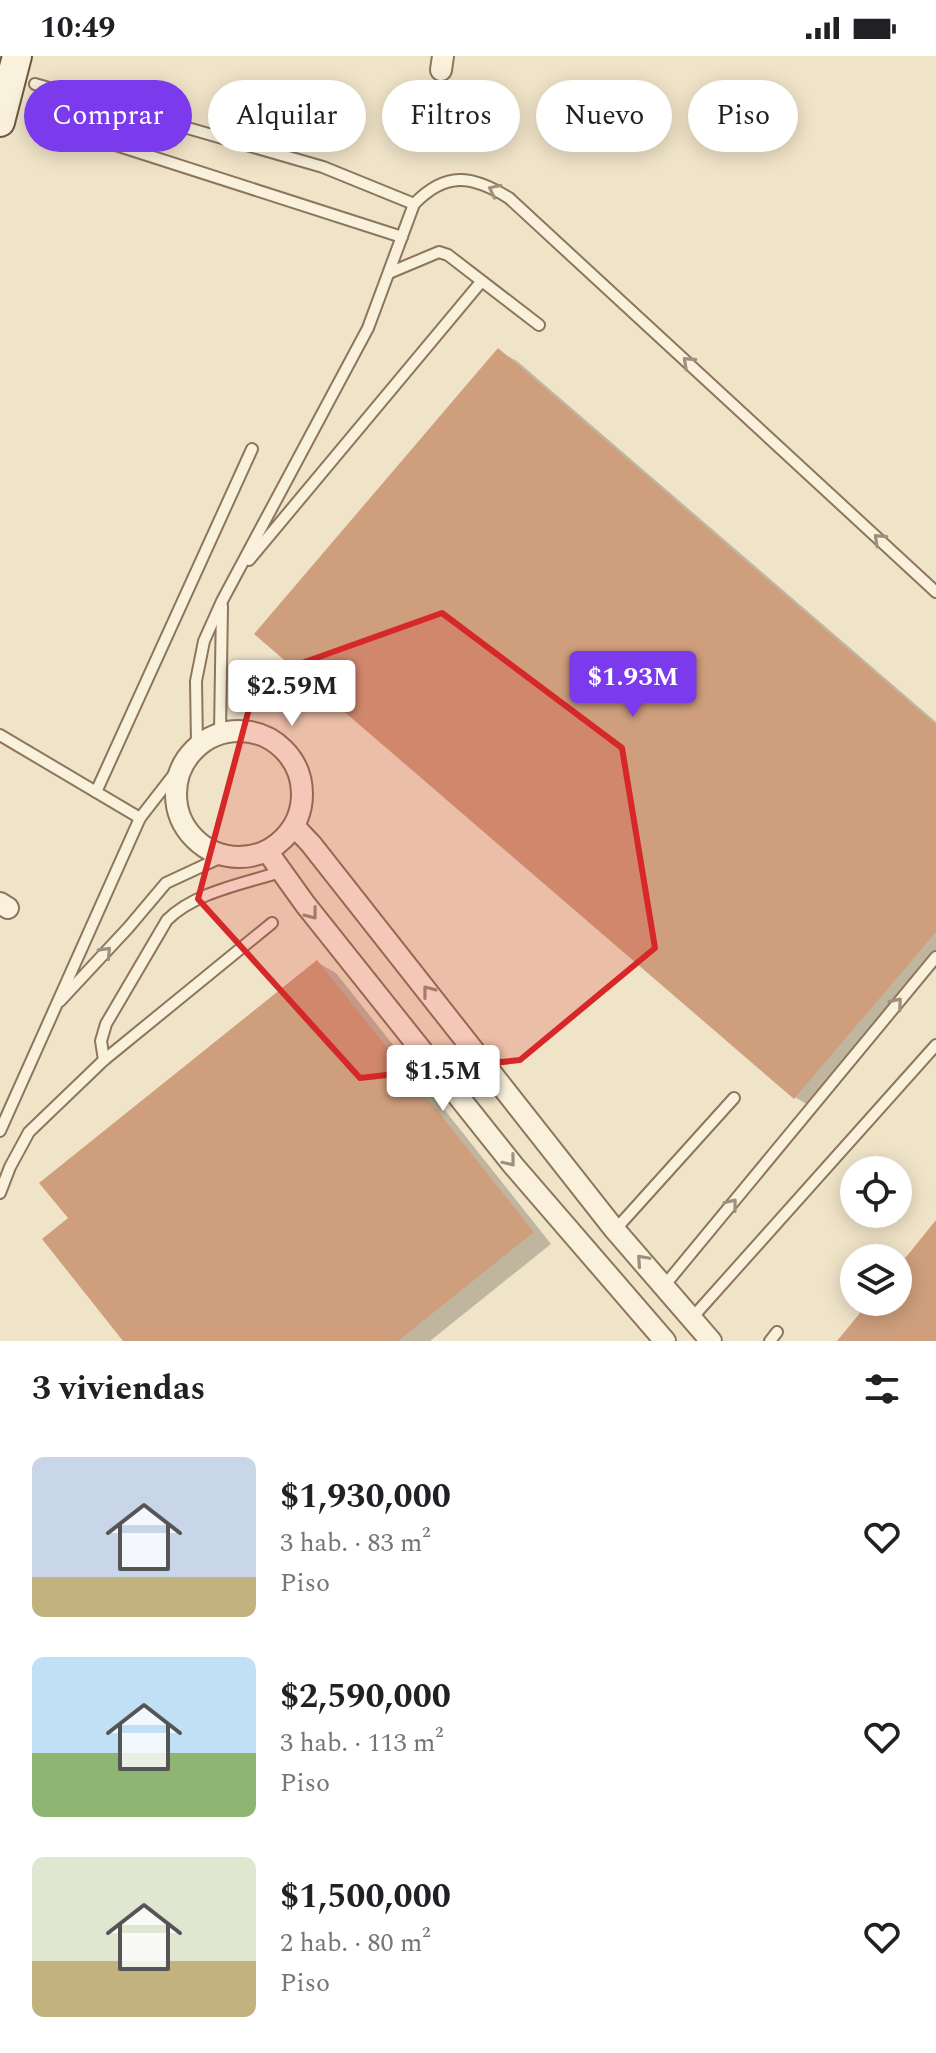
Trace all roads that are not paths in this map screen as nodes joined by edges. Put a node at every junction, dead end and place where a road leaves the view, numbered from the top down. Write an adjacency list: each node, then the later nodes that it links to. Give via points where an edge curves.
1 (17, 56): 2 (main road)
2 (0, 122)
3 (192, 129): 5 (lane, via 323,167)
4 (137, 152): 6 (lane)
5 (414, 204): 6 (lane); 12 (lane, one-way to 5, via 509,198 465,179 444,181)
6 (402, 237): 7 (lane)
7 (389, 273): 8 (lane, via 439,252); 11 (lane, via 368,328)
8 (481, 282): 9 (lane); 11 (lane)
9 (539, 325)
10 (252, 449): 18 (lane)
11 (234, 578): 13 (lane)
12 (936, 592)
13 (222, 601): 14 (lane); 16 (lane, via 204,641 196,681)
14 (220, 732): 16 (street); 20 (street, via 257,733 288,753 300,776 302,801)
15 (0, 735): 18 (lane)
16 (197, 744): 17 (street)
17 (182, 764): 19 (lane); 22 (street, via 175,792 181,821 198,844)
18 (96, 792): 19 (lane)
19 (140, 818): 26 (lane)
20 (294, 826): 21 (street); 32 (street, one-way to 20)
21 (267, 851): 22 (street); 23 (street)
22 (224, 856): 26 (lane, one-way to 22, via 166,883)
23 (280, 872): 28 (lane, via 192,901 167,920 106,1024 101,1041); 35 (street, one-way to 35, via 513,1165)
24 (272, 923): 28 (lane)
25 (936, 957): 33 (lane, one-way to 25)
26 (53, 1008): 30 (lane)
27 (936, 1045): 34 (lane)
28 (104, 1060): 31 (lane, via 29,1132)
29 (734, 1098): 32 (lane)
30 (0, 1131)
31 (0, 1193)
32 (615, 1230): 33 (street, one-way to 32)
33 (664, 1286): 34 (street)
34 (692, 1318): 36 (street)
35 (665, 1341)
36 (711, 1341)

